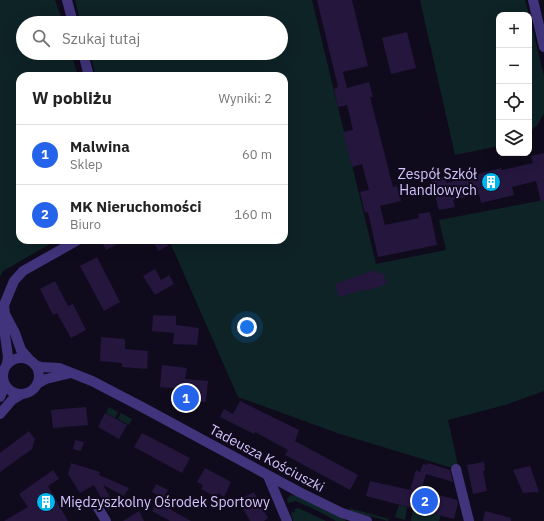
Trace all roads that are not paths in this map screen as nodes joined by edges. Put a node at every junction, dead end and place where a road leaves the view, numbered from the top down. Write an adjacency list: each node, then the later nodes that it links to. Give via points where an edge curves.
1 (67, 0): 3 (street)
2 (533, 0): 4 (street)
3 (71, 16)
4 (544, 47)
5 (85, 60): 6 (street)
6 (88, 72)
7 (71, 244): 8 (street, via 18,275 11,285 4,305)
8 (5, 314): 9 (street, via 21,350); 10 (street, via 4,330 8,357)
9 (32, 362): 10 (street, via 19,357); 11 (street, Tadeusza Kościuszki, via 42,367 59,368); 12 (street, via 39,374)
10 (6, 364): 13 (street, via 2,372)
11 (71, 373): 12 (street); 18 (street, Tadeusza Kościuszki, via 136,404)
12 (37, 384): 14 (street, via 31,391)
13 (4, 385): 14 (street, via 12,392); 15 (street)
14 (22, 394): 16 (street, via 12,400)
15 (0, 397)
16 (0, 414)
17 (456, 469): 23 (street)
18 (268, 476): 21 (street); 22 (street, Tadeusza Kościuszki, via 342,513)
19 (98, 508): 20 (street)
20 (106, 521)
21 (287, 521)
22 (367, 521)
23 (469, 521)

